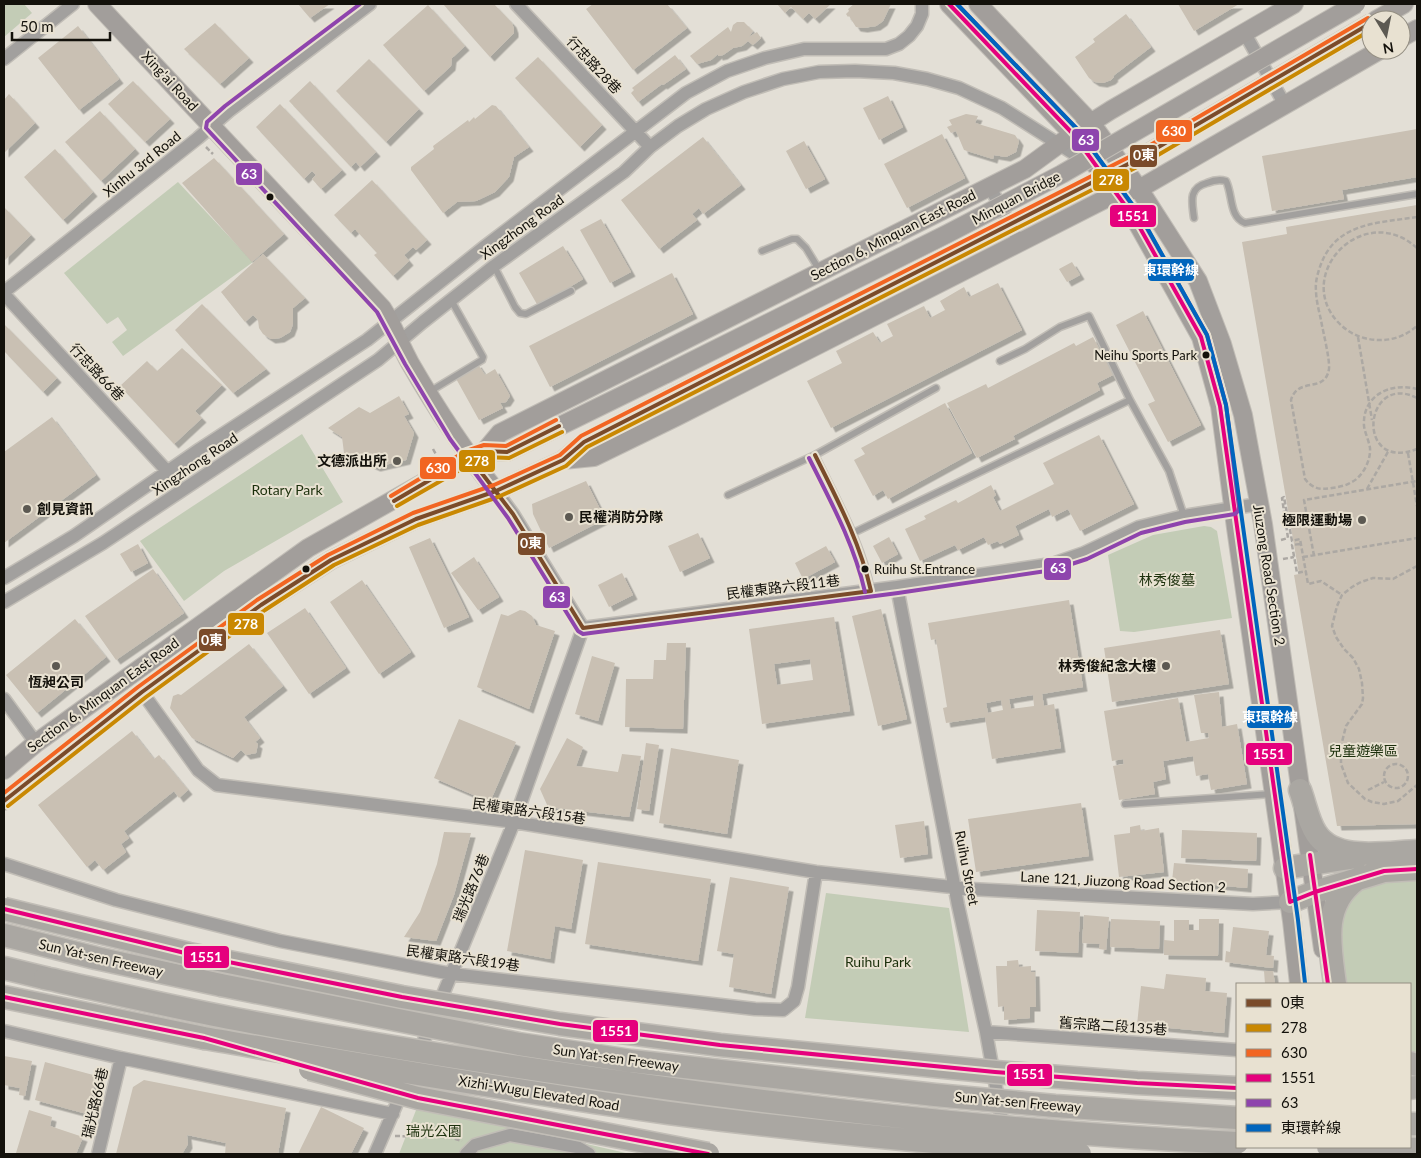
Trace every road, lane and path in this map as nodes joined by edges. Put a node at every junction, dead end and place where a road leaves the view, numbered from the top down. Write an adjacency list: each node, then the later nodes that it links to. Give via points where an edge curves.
1 (73, 4): 12 (street)
2 (97, 4): 16 (main road, Xing'ai Road)
3 (370, 4): 16 (street, Xinhu 3rd Road)
4 (516, 4): 17 (street, 行忠路28巷)
5 (922, 4): 17 (street, Xingzhong Road, via 922,14 916,26 899,44 886,48 804,49 765,58 727,71 686,93)
6 (949, 4): 18 (main road, Jiuzong Road Section 2)
7 (978, 4): 15 (main road, Jiuzong Road Section 2)
8 (1356, 4): 53 (main road, Minquan Bridge, bridge, via 1062,174 947,234 507,452)
9 (1286, 6): 11 (main road, Section 6, Minquan East Road)
10 (1361, 29): 45 (main road, Minquan Bridge, bridge, via 1072,194)
11 (1244, 32): 14 (street); 15 (main road, Section 6, Minquan East Road)
12 (4, 59)
13 (1363, 60): 14 (main road, Section 6, Minquan East Road)
14 (1285, 105): 23 (main road, Section 6, Minquan East Road)
15 (1090, 123): 18 (main road, Section 6, Minquan East Road); 23 (main road, Jiuzong Road Section 2)
16 (212, 126): 34 (street, Xinhu 3rd Road); 36 (main road, Xing'ai Road, via 382,308)
17 (635, 131): 20 (street, 行忠路28巷); 36 (street, Xingzhong Road)
18 (1073, 134): 19 (main road, Section 6, Minquan East Road); 21 (main road, Jiuzong Road Section 2)
19 (1058, 145): 20 (street, Xingzhong Road, via 1002,108 959,88 894,73 855,71 819,72 783,79 744,92 706,108); 21 (street, Xingzhong Road); 22 (main road, Section 6, Minquan East Road, via 1025,169)
20 (650, 147): 31 (street, Xingzhong Road, via 624,172)
21 (1098, 169): 24 (main road, Jiuzong Road Section 2)
22 (990, 187): 28 (street); 32 (main road, Section 6, Minquan East Road)
23 (1139, 189): 24 (main road, Section 6, Minquan East Road); 62 (main road, Jiuzong Road Section 2, via 1202,290 1243,415)
24 (1117, 193): 28 (main road, Section 6, Minquan East Road); 64 (main road, Jiuzong Road Section 2, via 1201,337 1220,406)
25 (1417, 194): 27 (lane, via 1245,223 1238,221 1234,213 1226,181 1218,179 1199,185 1193,192)
26 (1417, 217): 48 (path, via 1346,232 1324,255 1316,291 1329,368 1323,380 1300,387 1293,392 1291,400 1305,478 1310,486 1318,489 1348,485 1361,475 1369,457 1364,425)
27 (1194, 218)
28 (1019, 242): 55 (main road, Section 6, Minquan East Road, via 676,418 594,456)
29 (1417, 248): 39 (path, via 1395,234 1378,232 1355,238 1336,254 1324,284 1326,301 1333,316)
30 (762, 251): 32 (lane, via 798,239)
31 (494, 266): 33 (lane, via 520,313 526,314); 35 (street, Xingzhong Road)
32 (820, 272): 53 (main road, Section 6, Minquan East Road, via 500,433)
33 (571, 291)
34 (4, 293): 56 (street, 行忠路66巷)
35 (451, 300): 40 (street, Xingzhong Road); 44 (lane, via 484,357)
36 (390, 321): 40 (main road, Xing'ai Road); 56 (street, Xingzhong Road, via 367,340)
37 (1417, 326): 38 (path); 39 (path, via 1403,336 1388,340)
38 (1417, 333)
39 (1358, 337): 48 (path)
40 (400, 341): 44 (main road, Xing'ai Road); 80 (street, Xingzhong Road, via 378,360 104,543)
41 (1000, 361): 47 (lane, via 1060,327 1089,316)
42 (936, 388): 54 (lane)
43 (1417, 389): 48 (path, via 1396,386 1376,396)
44 (429, 392): 53 (main road, Xing'ai Road, via 455,436)
45 (677, 394): 55 (main road, Section 6, Minquan East Road, via 584,442)
46 (1417, 398): 49 (path, via 1402,394 1384,401 1373,417)
47 (1130, 400): 65 (lane, via 1169,471); 66 (lane)
48 (1369, 405): 49 (path)
49 (1373, 426): 51 (path, via 1375,436)
50 (1417, 449): 52 (path)
51 (1388, 450): 52 (path); 59 (path)
52 (1408, 453): 58 (path)
53 (477, 454): 60 (main road, Xing'ai Road); 84 (main road, Section 6, Minquan East Road, via 308,548)
54 (815, 455): 61 (lane); 66 (lane)
55 (563, 460): 60 (main road, Section 6, Minquan East Road)
56 (167, 471): 76 (street, Xingzhong Road, via 74,536)
57 (1417, 481): 58 (path)
58 (1413, 482): 59 (path); 63 (path)
59 (1367, 490): 70 (path, via 1304,500)
60 (496, 491): 81 (street); 82 (main road, Section 6, Minquan East Road, via 416,519 331,560 261,605)
61 (728, 495)
62 (1259, 504): 64 (street, 民權東路六段11巷); 88 (main road, Jiuzong Road Section 2)
63 (1417, 506)
64 (1233, 508): 65 (street, 民權東路六段11巷); 90 (main road, Jiuzong Road Section 2)
65 (1184, 516): 77 (street, 民權東路六段11巷, via 1139,527 1052,564)
66 (853, 533): 78 (lane, via 866,566)
67 (1417, 538): 70 (path)
68 (1279, 540): 69 (path, via 1288,538 1284,497 1292,541 1300,539)
69 (1301, 543): 71 (path, via 1292,545); 72 (path)
70 (1314, 556): 72 (path)
71 (1294, 557): 73 (path); 75 (path, via 1296,573)
72 (1303, 557): 75 (path)
73 (1283, 559)
74 (1417, 566): 79 (path, via 1394,580 1373,578 1362,582)
75 (1306, 571): 79 (path, via 1308,584 1321,581)
76 (4, 578)
77 (898, 587): 78 (street, 民權東路六段11巷); 102 (street, Ruihu Street)
78 (871, 591): 81 (street, 民權東路六段11巷)
79 (1342, 596): 87 (path, via 1332,626 1359,669 1363,698 1346,726 1341,746 1341,764 1348,784 1365,799 1384,804 1398,801)
80 (4, 602)
81 (583, 628): 93 (street, 瑞光路76巷)
82 (142, 692): 91 (main road, Section 6, Minquan East Road); 93 (street, 民權東路六段15巷, via 198,770 217,785)
83 (4, 699): 84 (street)
84 (36, 743): 85 (main road, Section 6, Minquan East Road)
85 (4, 770)
86 (1384, 782): 86 (path, via 1388,767 1395,764 1406,769 1407,781 1402,787 1390,788); 89 (path)
87 (1417, 785)
88 (1300, 790): 95 (highway, via 1312,827 1321,840 1340,850); 97 (main road, Jiuzong Road Section 2)
89 (1368, 790)
90 (1275, 794): 92 (lane); 98 (main road, Jiuzong Road Section 2)
91 (4, 801)
92 (1125, 804)
93 (514, 822): 100 (street, 民權東路六段15巷); 108 (street, 瑞光路76巷)
94 (1417, 851): 95 (highway)
95 (1382, 853): 97 (highway)
96 (4, 864): 108 (street, 民權東路六段19巷, via 116,900 280,941)
97 (1311, 864): 98 (highway); 103 (main road, Jiuzong Road Section 2)
98 (1285, 868): 104 (main road, Jiuzong Road Section 2)
99 (1417, 869): 101 (highway, via 1384,871)
100 (816, 872): 102 (street, 民權東路六段15巷); 108 (street, 民權東路六段19巷, via 798,987 794,1001 783,1010)
101 (1356, 880): 103 (highway); 111 (highway, via 1341,894 1333,913 1330,943)
102 (955, 888): 104 (street, Lane 121, Jiuzong Road Section 2, via 1253,904); 114 (street, Ruihu Street)
103 (1315, 892): 104 (highway); 110 (main road, Jiuzong Road Section 2)
104 (1290, 902): 109 (main road, Jiuzong Road Section 2)
105 (4, 909): 118 (highway, bridge, via 189,954 402,997 560,1024 720,1045 995,1072)
106 (4, 935): 120 (highway, Sun Yat-sen Freeway, bridge, via 221,985 518,1044 640,1062 935,1095)
107 (4, 968): 122 (highway, Sun Yat-sen Freeway, bridge, via 234,1019 532,1070 746,1100 942,1121)
108 (452, 974): 119 (street, 瑞光路76巷)
109 (1300, 983)
110 (1328, 983)
111 (1335, 983)
112 (4, 997): 115 (highway, Xizhi-Wugu Elevated Road)
113 (4, 1032): 117 (street)
114 (986, 1032): 116 (street, 舊宗路二段135巷); 131 (street, Ruihu Street)
115 (204, 1038): 130 (highway, bridge, via 418,1098); 132 (highway, Xizhi-Wugu Elevated Road, bridge, via 671,1113 843,1133)
116 (1236, 1050)
117 (121, 1058): 119 (street); 126 (street, 瑞光路66巷)
118 (1236, 1088)
119 (393, 1114): 121 (street, 瑞光路76巷)
120 (1236, 1118)
121 (383, 1136): 123 (path, via 449,1137); 127 (street, 瑞光路76巷)
122 (1236, 1143)
123 (475, 1145): 128 (street); 129 (street, via 510,1135 577,1147)
124 (1372, 1148): 125 (highway, bridge)
125 (1417, 1149)
126 (98, 1154)
127 (374, 1154)
128 (466, 1154)
129 (589, 1154)
130 (708, 1154)
131 (1008, 1154)
132 (1080, 1154)

